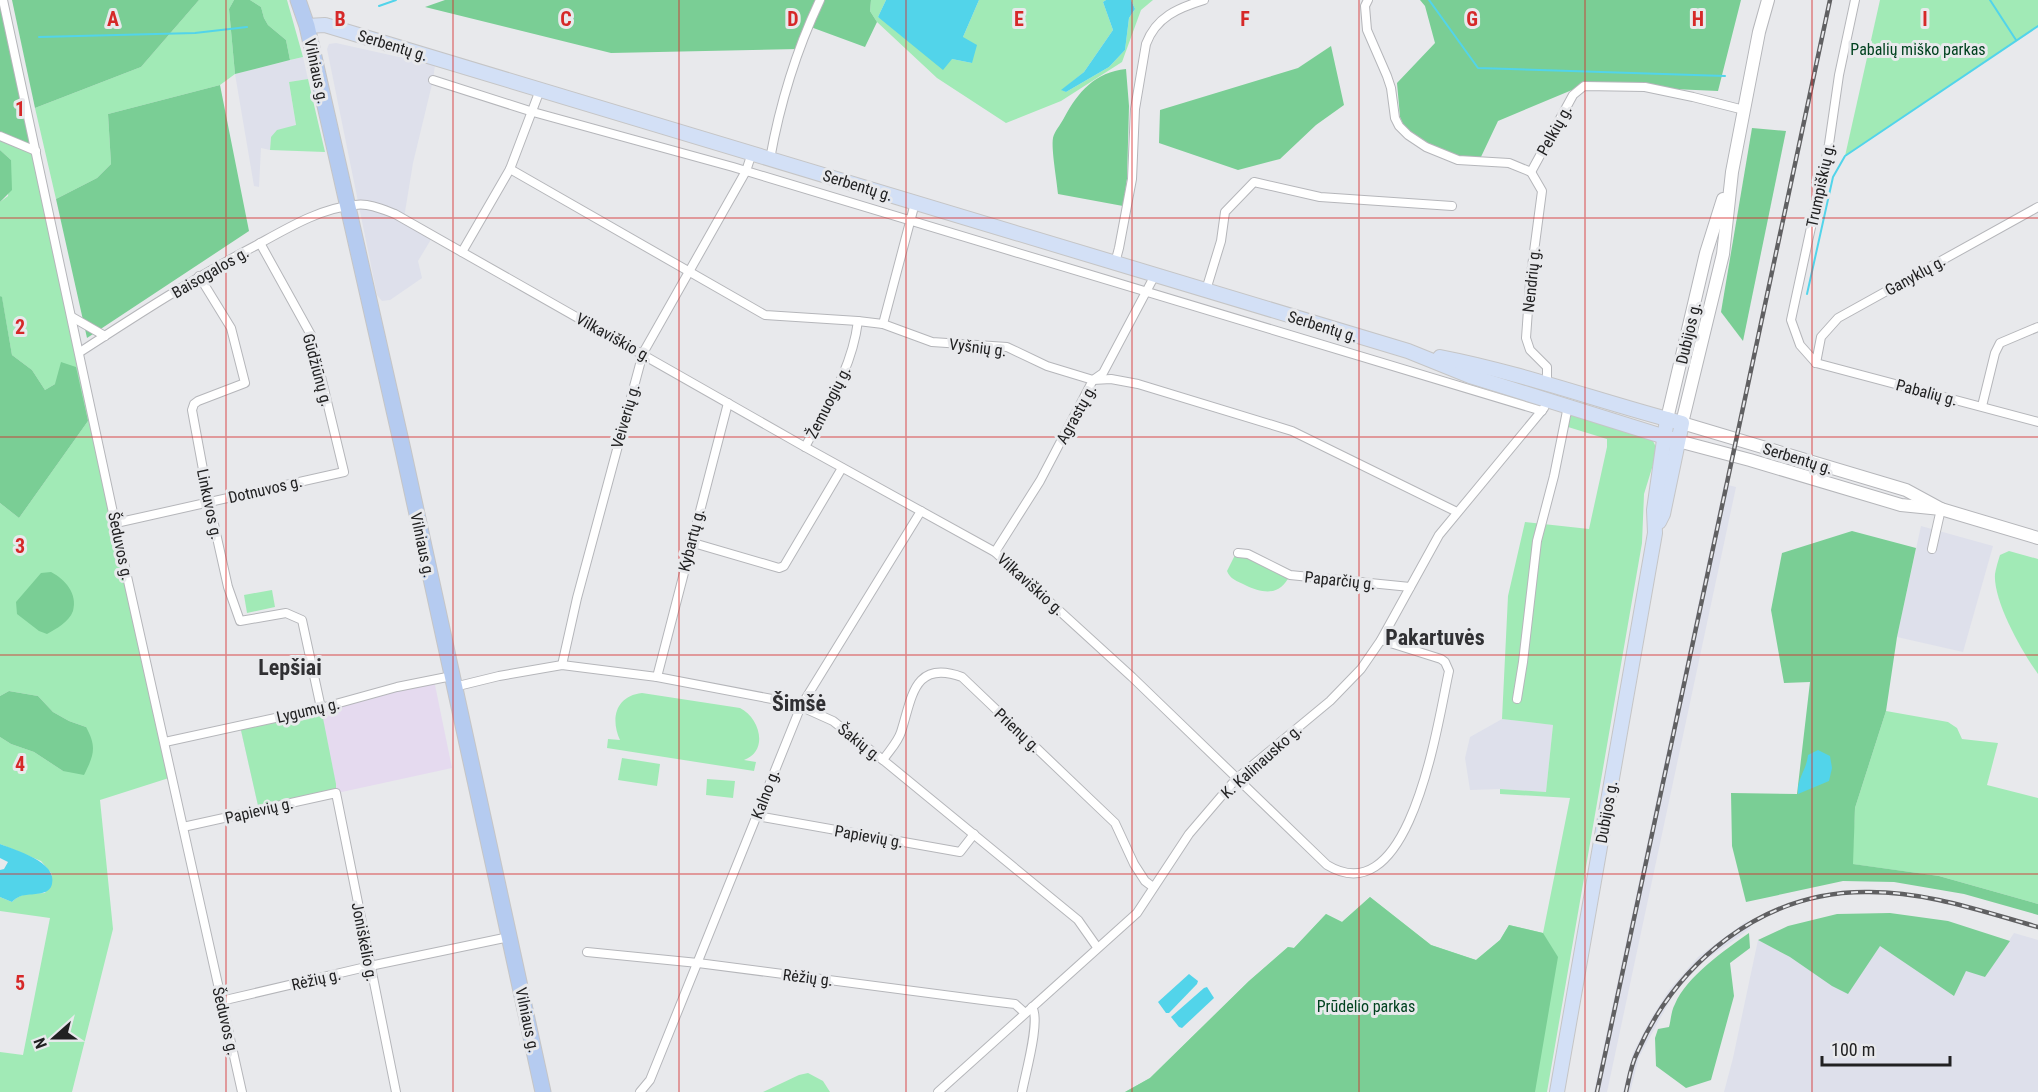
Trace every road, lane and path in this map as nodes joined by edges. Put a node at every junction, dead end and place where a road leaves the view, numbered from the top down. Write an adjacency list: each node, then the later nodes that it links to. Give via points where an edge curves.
1 (3, 0): 14 (street, Šeduvos g.)
2 (298, 0): 8 (highway, Vilniaus g.)
3 (820, 0): 16 (street, via 798,49)
4 (1204, 0): 28 (street, via 1165,17 1146,44 1135,109 1132,179)
5 (1368, 0): 19 (street, Pelkių g., via 1367,30 1389,82 1395,118 1404,131 1426,147 1458,160 1509,164)
6 (1768, 0): 11 (main road, Dubijos g.)
7 (1855, 0): 42 (street, Trumpiškių g., via 1791,320 1800,345)
8 (307, 26): 10 (main road, Serbentų g., via 325,25); 22 (highway, Vilniaus g.)
9 (433, 80): 12 (street)
10 (540, 90): 12 (street); 15 (main road, Serbentų g.)
11 (1744, 110): 19 (street, Pelkių g., via 1645,87 1584,86 1573,95); 20 (main road, Dubijos g.)
12 (533, 112): 17 (street); 18 (street)
13 (0, 136): 14 (street)
14 (36, 151): 34 (street, Šeduvos g.)
15 (753, 153): 16 (main road, Serbentų g.); 18 (street, Veiverių g.)
16 (770, 159): 21 (main road, Serbentų g.)
17 (510, 169): 27 (street); 29 (street, Vyšnių g.)
18 (746, 171): 25 (street); 29 (street, Veiverių g.)
19 (1531, 172): 44 (street, Nendrių g., via 1542,191 1526,339 1530,350 1547,367)
20 (1732, 172): 49 (main road, Dubijos g., via 1706,254); 51 (main road, Dubijos g., via 1723,254)
21 (915, 202): 25 (street); 28 (main road, Serbentų g.)
22 (347, 206): 26 (street, Baisogalos g., via 333,208); 27 (street, Vilkaviškio g., via 381,208); 70 (highway, Vilniaus g.)
23 (1452, 206): 32 (street, via 1320,198 1254,182 1225,212)
24 (2038, 207): 42 (street, Ganyklų g., via 1838,318 1821,337)
25 (910, 221): 33 (street); 36 (street)
26 (260, 243): 31 (street, Baisogalos g.); 55 (street, Gūdžiūnų g., via 311,335)
27 (462, 252): 41 (street, Vilkaviškio g.)
28 (1115, 263): 30 (main road, Serbentų g.)
29 (690, 273): 35 (street, Vyšnių g., via 765,315); 41 (street, Veiverių g.)
30 (1155, 275): 32 (main road, Serbentų g.); 33 (street, Agrastų g.)
31 (199, 276): 38 (street, Baisogalos g.); 56 (street, Linkuvos g., via 231,328 245,383 198,401 192,410)
32 (1206, 290): 39 (main road, Serbentų g.)
33 (1147, 292): 43 (street, Agrastų g., via 1103,373); 46 (street)
34 (72, 318): 38 (street); 40 (street, Šeduvos g.)
35 (858, 321): 36 (street, Vyšnių g.); 53 (street, Žemuogių g., via 846,371)
36 (883, 324): 43 (street, Vyšnių g., via 932,342 1006,347 1047,366)
37 (2038, 327): 48 (street, via 2000,343)
38 (105, 336): 40 (street, Baisogalos g.)
39 (1408, 351): 44 (main road, Serbentų g.); 46 (main road, Serbentų g.)
40 (80, 352): 60 (street, Šeduvos g.)
41 (643, 353): 45 (street, Vilkaviškio g.); 68 (street, Veiverių g.)
42 (1816, 363): 48 (street, Pabalių g.)
43 (1094, 380): 59 (street, Vyšnių g., via 1138,384 1292,431); 64 (street, Agrastų g., via 1040,481)
44 (1547, 383): 49 (main road, Serbentų g.)
45 (728, 403): 53 (street, Vilkaviškio g.); 62 (street, Kybartų g.)
46 (1546, 406): 47 (main road, Serbentų g.); 59 (street, K. Kalinausko g.)
47 (1568, 406): 52 (main road, Serbentų g.); 71 (street, via 1537,541)
48 (1982, 406): 50 (street, Pabalių g.)
49 (1667, 419): 51 (main road, Serbentų g.); 52 (main road, Dubijos g.)
50 (2038, 422)
51 (1682, 423): 52 (main road, Dubijos g.); 57 (main road, Serbentų g., via 1906,490)
52 (1671, 440): 57 (main road, Serbentų g., via 1750,459 1901,505); 95 (main road, Dubijos g., via 1663,514 1655,532)
53 (804, 447): 54 (street, Vilkaviškio g.)
54 (842, 468): 58 (street, Vilkaviškio g.); 62 (street, via 784,566 779,568)
55 (344, 472): 56 (street, Dotnuvos g.)
56 (209, 502): 60 (street, Dotnuvos g.); 73 (street, Linkuvos g., via 228,587 240,621 286,613 302,620)
57 (1941, 509): 61 (main road, Serbentų g.); 63 (street)
58 (921, 511): 64 (street, Vilkaviškio g.); 72 (street, Kalno g.)
59 (1457, 512): 66 (street, K. Kalinausko g.)
60 (116, 524): 74 (street, Šeduvos g.)
61 (2038, 538)
62 (690, 542): 69 (street, Kybartų g.)
63 (1932, 549)
64 (995, 552): 76 (street, Vilkaviškio g.)
65 (1238, 553): 66 (street, Paparčių g., via 1290,575)
66 (1410, 587): 67 (street, K. Kalinausko g.)
67 (1381, 640): 76 (street, K. Kalinausko g., via 1361,669 1330,701); 76 (street, Vilkaviškio g., via 1441,659 1449,671 1414,810 1385,860 1364,873 1337,871)
68 (562, 665): 69 (street, Šakių g.); 70 (street, Šakių g.)
69 (657, 678): 72 (street, Šakių g.)
70 (453, 681): 73 (street, Lygumų g., via 397,687); 82 (highway, Vilniaus g.)
71 (1516, 699)
72 (801, 706): 75 (street, Šakių g., via 833,722); 78 (street, Kalno g.)
73 (321, 708): 74 (street, Lygumų g.)
74 (165, 742): 79 (street, Šeduvos g.)
75 (883, 760): 80 (street, Šakių g.); 81 (street, Prienų g., via 900,735 911,694 919,681 943,673 962,677 1115,823 1134,864)
76 (1236, 779): 81 (street, K. Kalinausko g., via 1196,824)
77 (336, 793): 79 (street, Papievių g.); 86 (street, Joniškėlio g.)
78 (757, 816): 80 (street, Papievių g., via 960,852); 85 (street, Kalno g.)
79 (183, 827): 87 (street, Šeduvos g.)
80 (974, 834): 83 (street, Šakių g., via 1078,920)
81 (1153, 886): 83 (street, K. Kalinausko g., via 1137,913)
82 (509, 937): 86 (street, Rėžių g.); 91 (highway, Vilniaus g.)
83 (1097, 947): 88 (street, K. Kalinausko g.)
84 (586, 952): 85 (street, Rėžių g.)
85 (698, 963): 88 (street, Rėžių g., via 1015,1004); 92 (street, Kalno g., via 650,1080)
86 (370, 966): 87 (street, Rėžių g.); 90 (street, Joniškėlio g.)
87 (221, 1001): 89 (street, Šeduvos g.)
88 (1029, 1010): 93 (street, K. Kalinausko g.); 94 (street, via 1035,1010 1035,1022)
89 (242, 1092)
90 (396, 1092)
91 (543, 1092)
92 (640, 1092)
93 (938, 1092)
94 (1022, 1092)
95 (1557, 1092)

